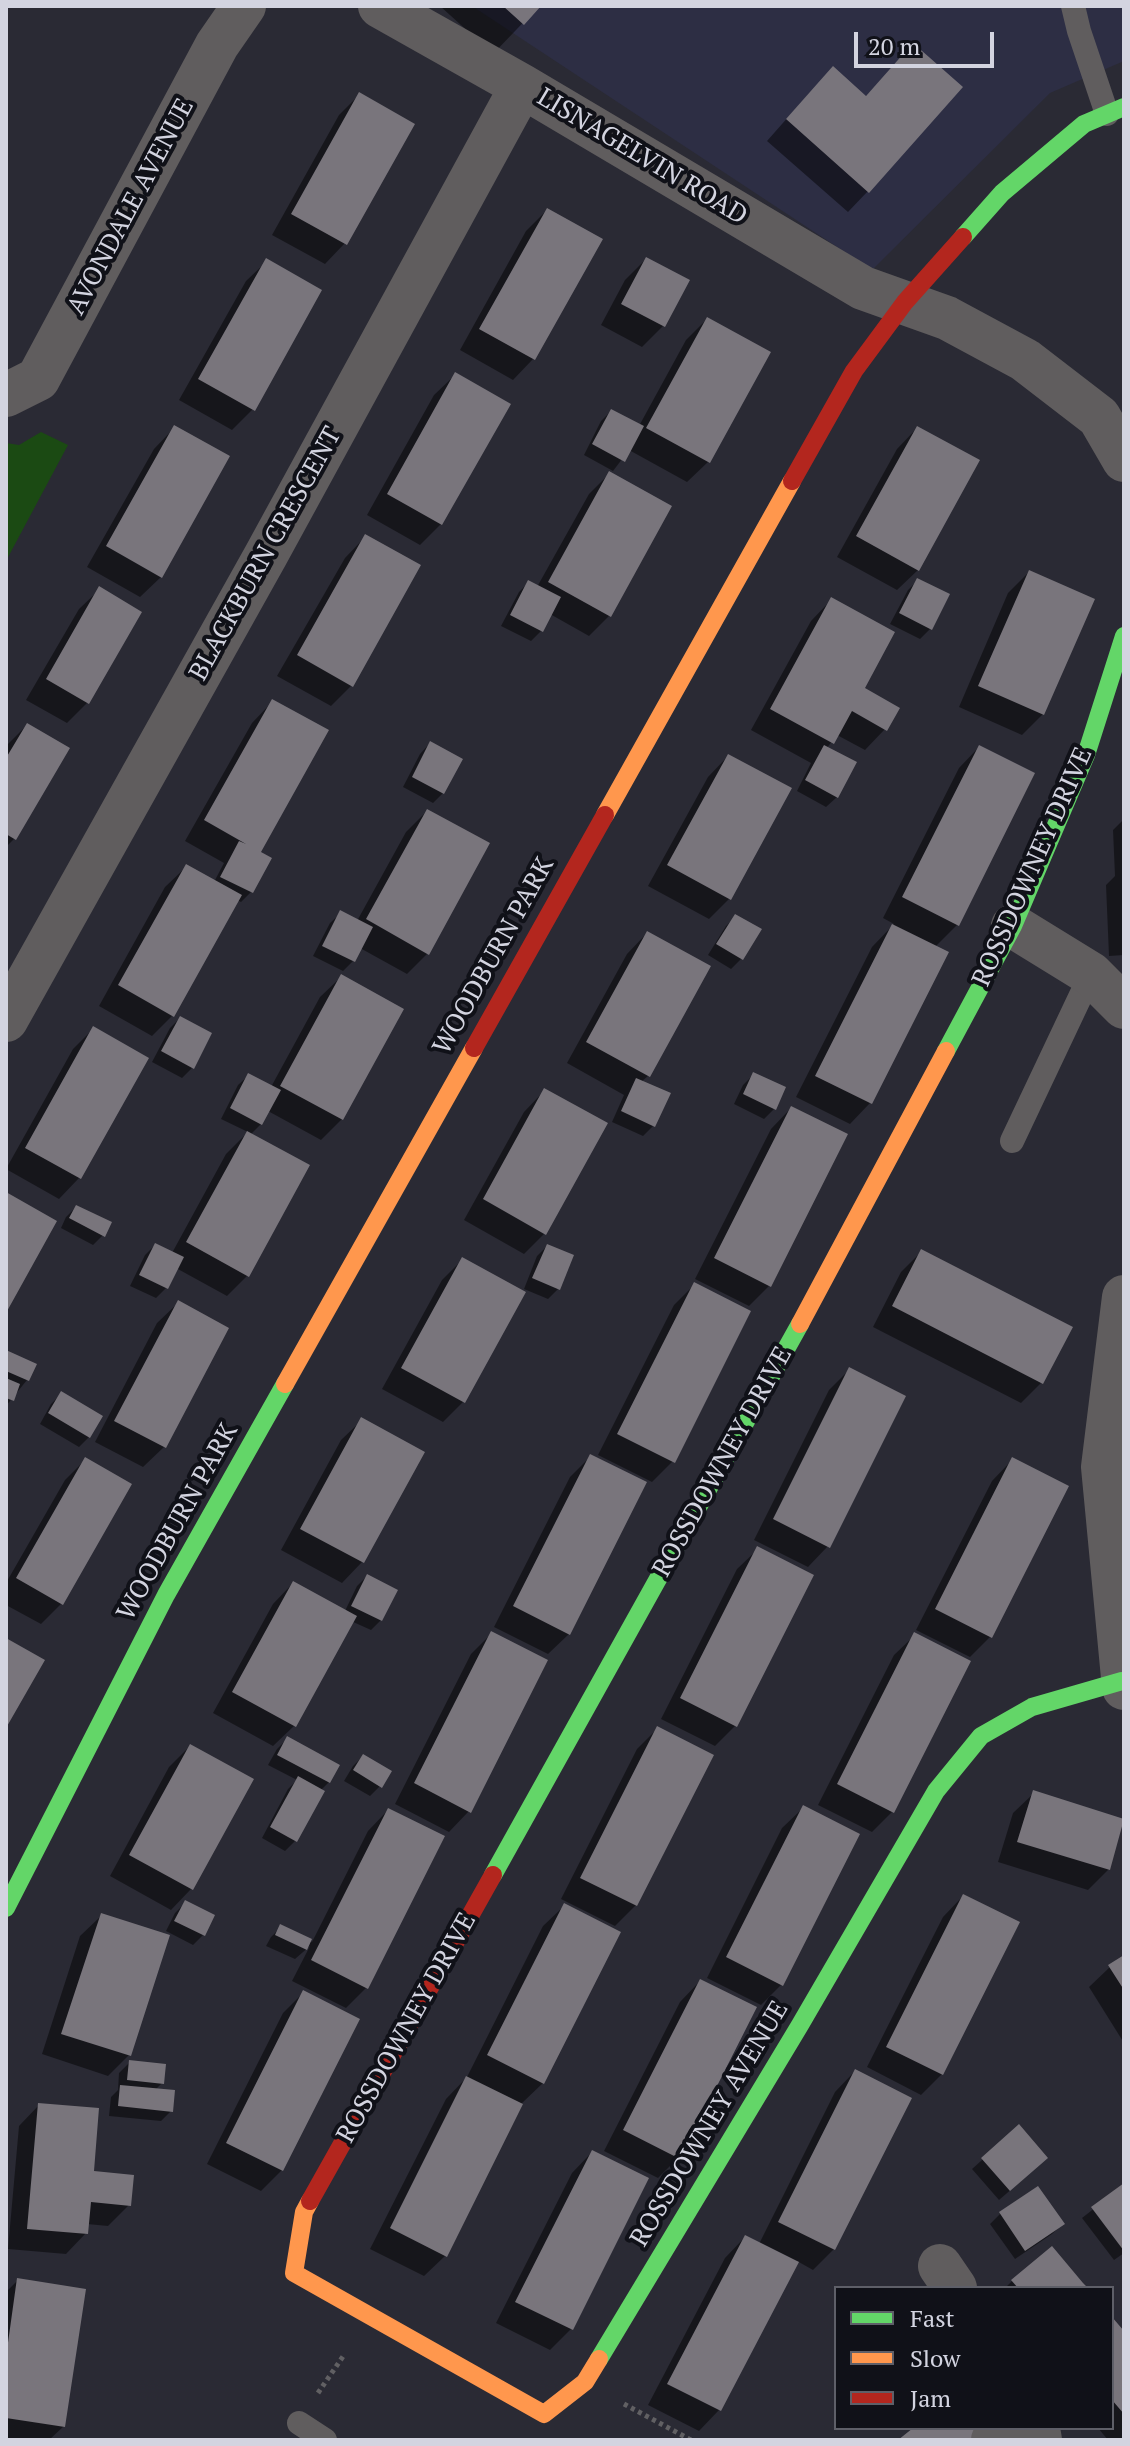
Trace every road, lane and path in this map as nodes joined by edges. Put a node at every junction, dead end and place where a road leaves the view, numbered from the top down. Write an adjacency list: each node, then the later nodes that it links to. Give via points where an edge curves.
1 (244, 6): 7 (street, AVONDALE AVENUE, via 217,45 38,379)
2 (380, 6): 4 (street, LISNAGELVIN ROAD)
3 (1073, 6): 5 (lane, via 1079,31)
4 (522, 86): 6 (street, LISNAGELVIN ROAD, via 863,288); 13 (street, BLACKBURN CRESCENT)
5 (1116, 110): 6 (street, WOODBURN PARK, via 1084,124 1002,193)
6 (905, 302): 8 (street, via 1025,360 1099,417); 17 (street, WOODBURN PARK, via 838,398 220,1498)
7 (6, 395)
8 (1124, 460)
9 (1124, 636): 10 (street, ROSSDOWNEY DRIVE, via 1086,755)
10 (1013, 926): 11 (street); 18 (street, ROSSDOWNEY DRIVE, via 803,1319 304,2212 294,2273)
11 (1091, 974): 12 (street); 14 (lane)
12 (1124, 1007)
13 (6, 1020)
14 (1012, 1141)
15 (1124, 1297): 16 (street, via 1103,1467)
16 (1123, 1684): 19 (street, ROSSDOWNEY AVENUE, via 1032,1707 981,1736 936,1791)
17 (6, 1908)
18 (369, 2317): 20 (street); 21 (path)
19 (585, 2382): 20 (street, ROSSDOWNEY AVENUE); 24 (path)
20 (544, 2414): 23 (lane)
21 (299, 2423): 22 (lane)
22 (325, 2440)
23 (540, 2440)
24 (691, 2440)

